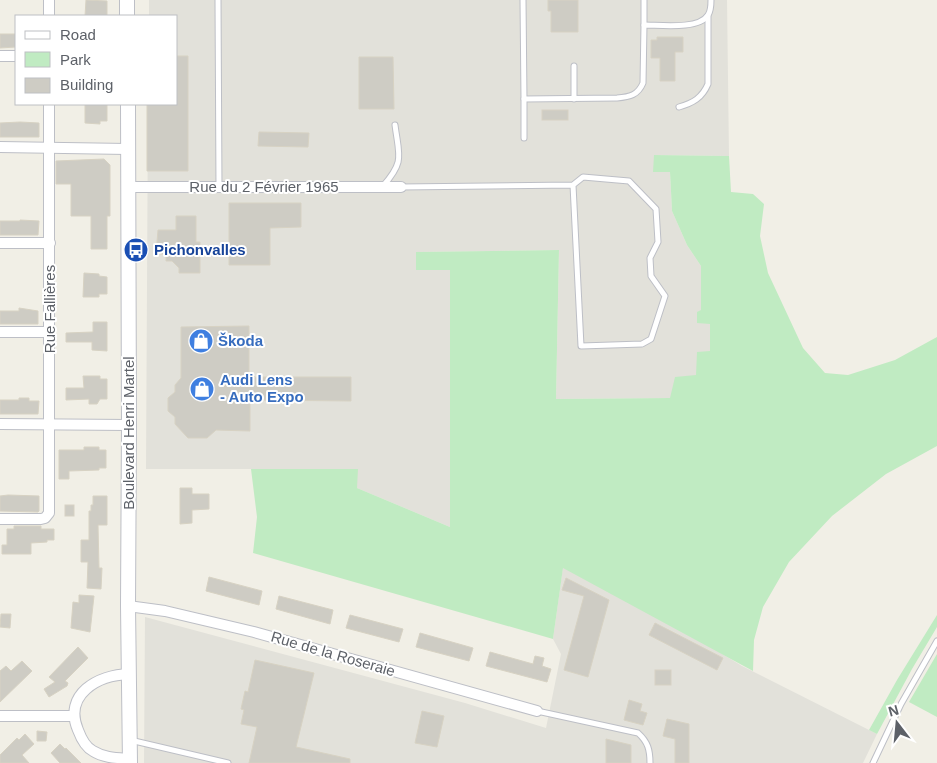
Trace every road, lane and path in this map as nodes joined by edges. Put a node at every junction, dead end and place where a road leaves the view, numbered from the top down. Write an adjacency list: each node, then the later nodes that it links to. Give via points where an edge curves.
1 (49, 0): 7 (street)
2 (127, 0): 8 (street)
3 (218, 0): 28 (lane)
4 (523, 0): 14 (lane)
5 (644, 0): 10 (lane)
6 (711, 0): 9 (lane)
7 (49, 15)
8 (127, 15)
9 (708, 16): 10 (lane, via 694,24); 18 (lane, via 708,84 697,100)
10 (644, 25): 15 (lane, via 644,83 640,91 630,97)
11 (0, 56): 12 (street)
12 (15, 56)
13 (574, 66): 15 (lane)
14 (524, 99): 15 (lane); 20 (lane)
15 (574, 99)
16 (49, 105): 22 (street, Rue Fallières)
17 (128, 105): 23 (street, Boulevard Henri Martel)
18 (679, 107)
19 (395, 125): 24 (lane, via 399,158 395,172)
20 (524, 138)
21 (0, 147): 22 (street)
22 (49, 148): 23 (street); 30 (street, Rue Fallières)
23 (128, 149): 26 (street, Boulevard Henri Martel)
24 (382, 186): 27 (street, Rue du 2 Février 1965); 28 (street, Rue du 2 Février 1965)
25 (573, 186): 25 (lane, via 583,177 629,181 656,209 658,242 650,258 651,276 665,296 651,339 642,344 581,346); 27 (lane)
26 (127, 187): 28 (street, Rue du 2 Février 1965); 35 (street, Boulevard Henri Martel)
27 (401, 187)
28 (220, 188)
29 (0, 243): 30 (street)
30 (50, 243): 32 (street, Rue Fallières)
31 (0, 332): 32 (street)
32 (50, 332): 34 (street, Rue Fallières)
33 (0, 424): 34 (street)
34 (49, 424): 35 (street); 36 (street, Rue Fallières, via 49,513 40,519)
35 (129, 425): 37 (street, Boulevard Henri Martel)
36 (0, 519)
37 (128, 606): 39 (street, Boulevard Henri Martel); 40 (street, Rue de la Roseraie, via 165,611 254,632)
38 (937, 641): 47 (lane, via 900,704)
39 (129, 674): 42 (street, via 116,674 88,685 75,705); 43 (street, Boulevard Henri Martel)
40 (537, 711): 46 (lane, via 638,733 646,740)
41 (0, 716): 42 (street)
42 (74, 716): 44 (street, via 82,740 91,750 102,756)
43 (130, 740): 44 (street, Boulevard Henri Martel); 45 (lane)
44 (130, 761)
45 (228, 763)
46 (650, 763)
47 (873, 763)

